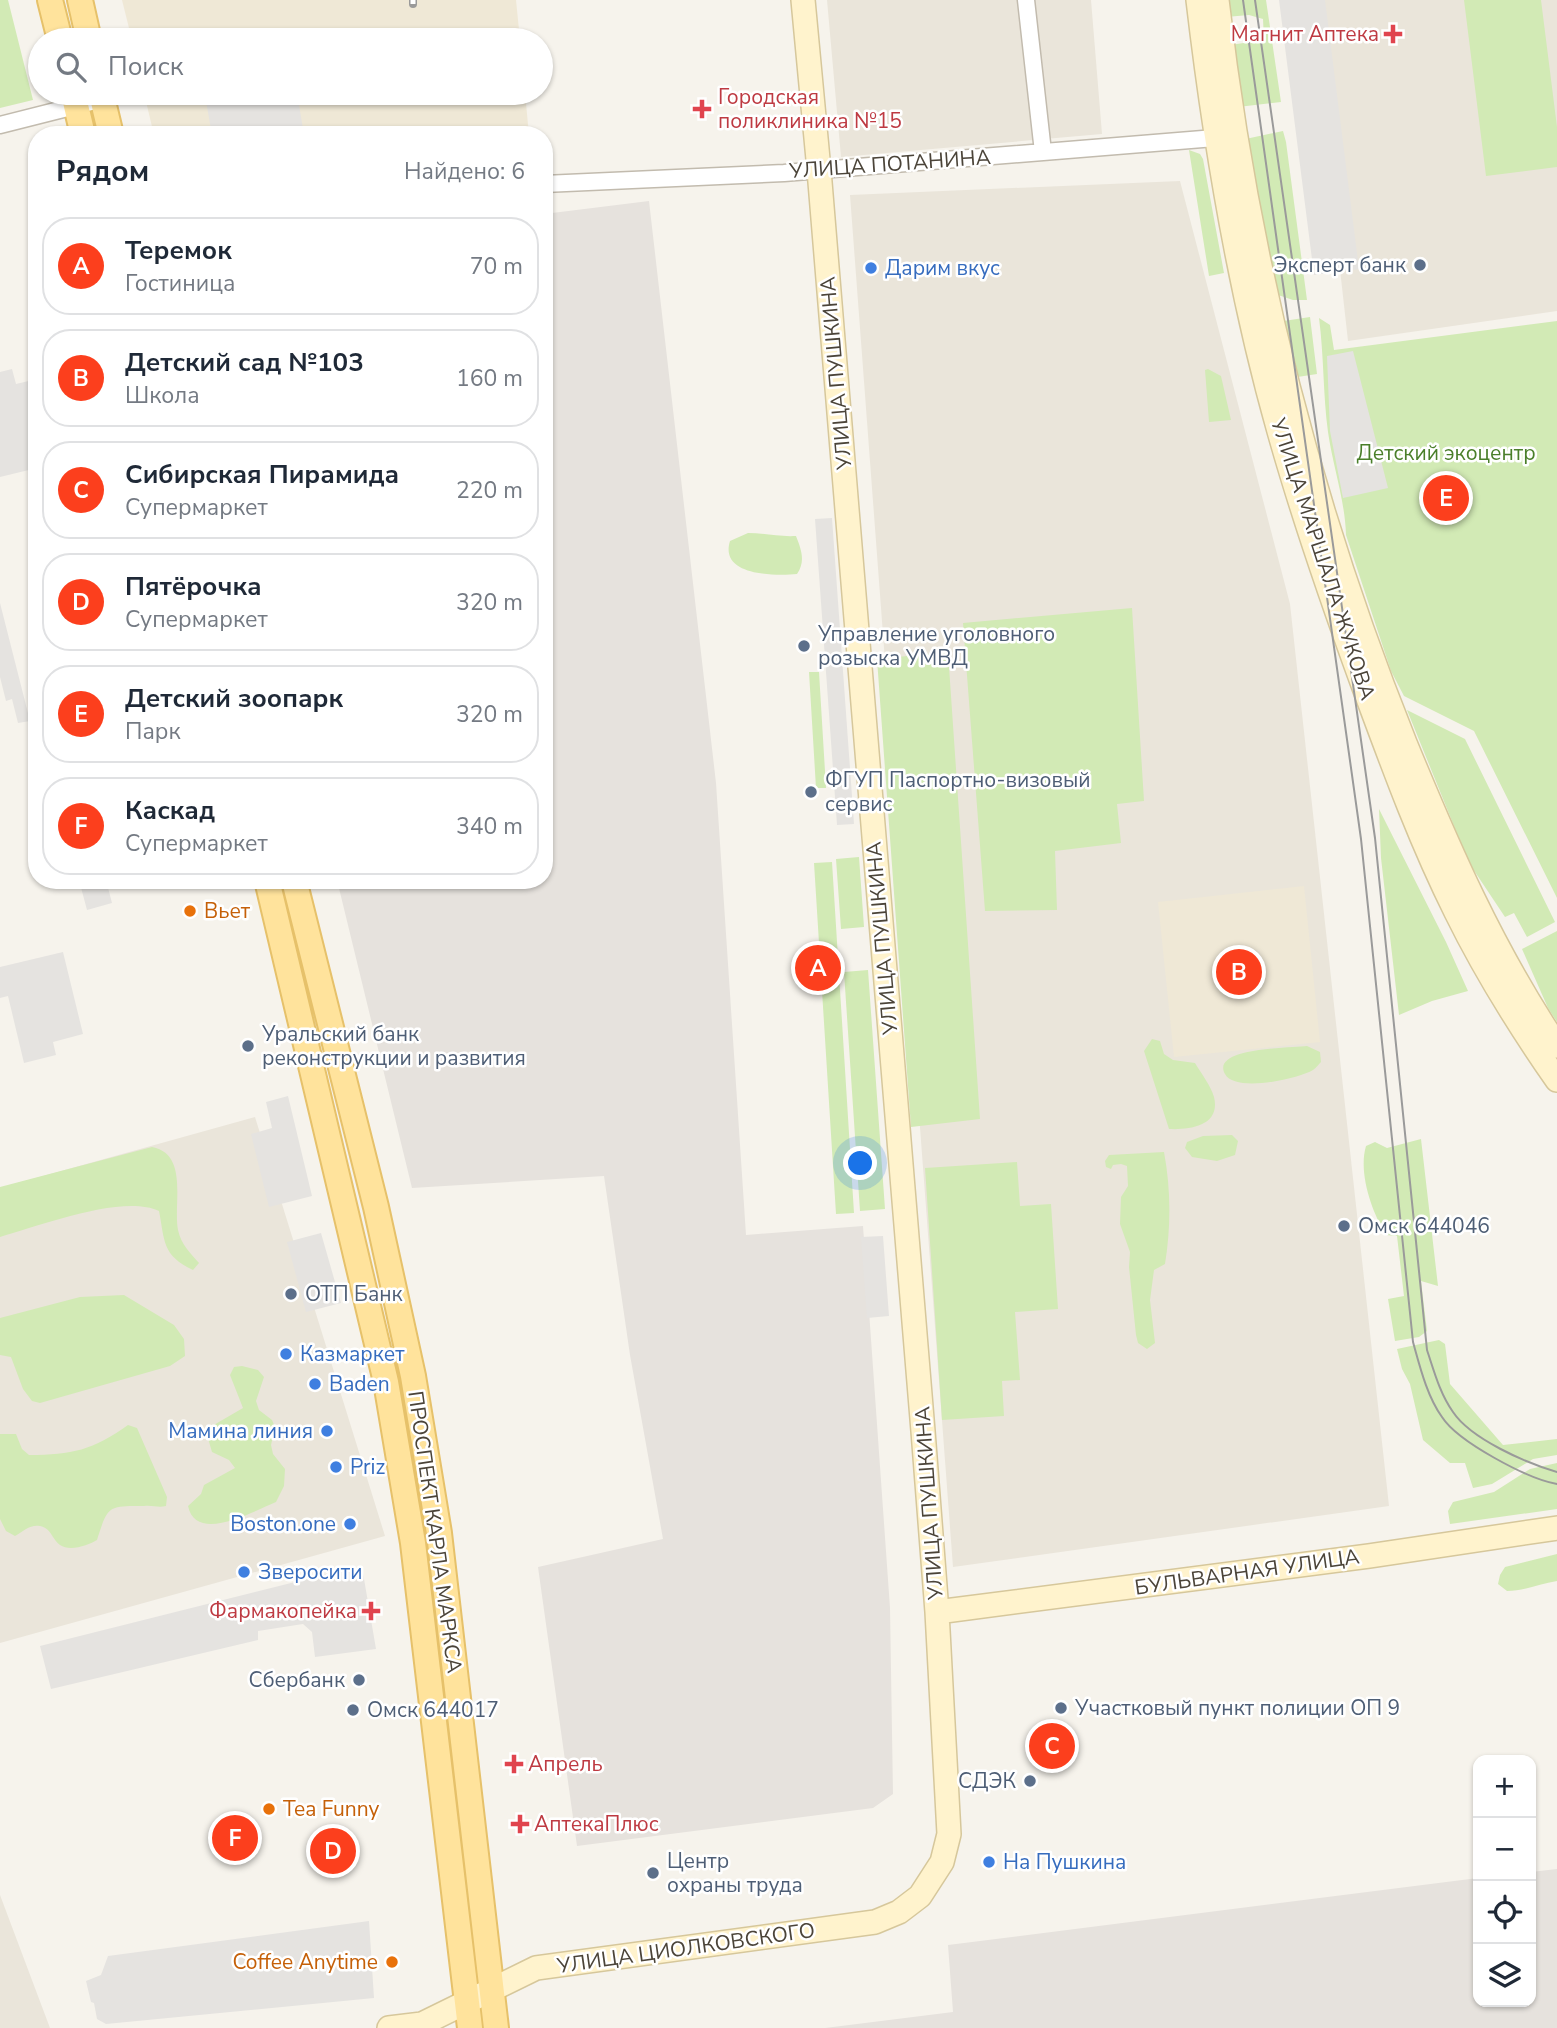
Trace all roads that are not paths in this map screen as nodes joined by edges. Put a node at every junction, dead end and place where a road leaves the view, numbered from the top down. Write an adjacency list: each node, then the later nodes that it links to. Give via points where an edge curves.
1 (50, 0): 7 (main road)
2 (80, 0): 8 (main road)
3 (803, 0): 17 (main road, УЛИЦА ПУШКИНА)
4 (1026, 0): 16 (street)
5 (1198, 0): 15 (main road, УЛИЦА МАРШАЛА ЖУКОВА)
6 (1217, 0): 15 (main road, УЛИЦА МАРШАЛА ЖУКОВА)
7 (57, 28)
8 (86, 28)
9 (57, 105): 12 (street)
10 (76, 105): 13 (main road)
11 (104, 105): 14 (main road)
12 (0, 125)
13 (81, 126)
14 (109, 126)
15 (1226, 140): 16 (street, УЛИЦА ПОТАНИНА); 21 (main road, УЛИЦА МАРШАЛА ЖУКОВА, via 1288,391 1363,634 1474,904); 22 (main road, УЛИЦА МАРШАЛА ЖУКОВА, via 1239,264 1279,430 1331,596 1420,833 1456,912)
16 (1043, 152): 17 (street, УЛИЦА ПОТАНИНА)
17 (819, 170): 18 (street, УЛИЦА ПОТАНИНА); 28 (main road, УЛИЦА ПУШКИНА)
18 (553, 184)
19 (269, 889): 24 (main road, ПРОСПЕКТ КАРЛА МАРКСА)
20 (296, 889): 23 (main road, ПРОСПЕКТ КАРЛА МАРКСА)
21 (1557, 1046)
22 (1557, 1080)
23 (399, 1313): 24 (main road); 25 (main road, ПРОСПЕКТ КАРЛА МАРКСА)
24 (372, 1318): 26 (main road, ПРОСПЕКТ КАРЛА МАРКСА)
25 (413, 1376): 26 (main road); 30 (main road, ПРОСПЕКТ КАРЛА МАРКСА, via 439,1533)
26 (386, 1382): 31 (main road, ПРОСПЕКТ КАРЛА МАРКСА, via 413,1544)
27 (1557, 1528): 28 (main road, БУЛЬВАРНАЯ УЛИЦА)
28 (937, 1612): 29 (main road, УЛИЦА ПУШКИНА)
29 (949, 1834): 30 (main road, УЛИЦА ЦИОЛКОВСКОГО, via 943,1862 920,1896 875,1922 536,1968)
30 (492, 1989): 31 (main road, УЛИЦА ЦИОЛКОВСКОГО); 33 (main road, ПРОСПЕКТ КАРЛА МАРКСА)
31 (468, 2016): 32 (main road, УЛИЦА ЦИОЛКОВСКОГО)
32 (389, 2028)
33 (496, 2028)

